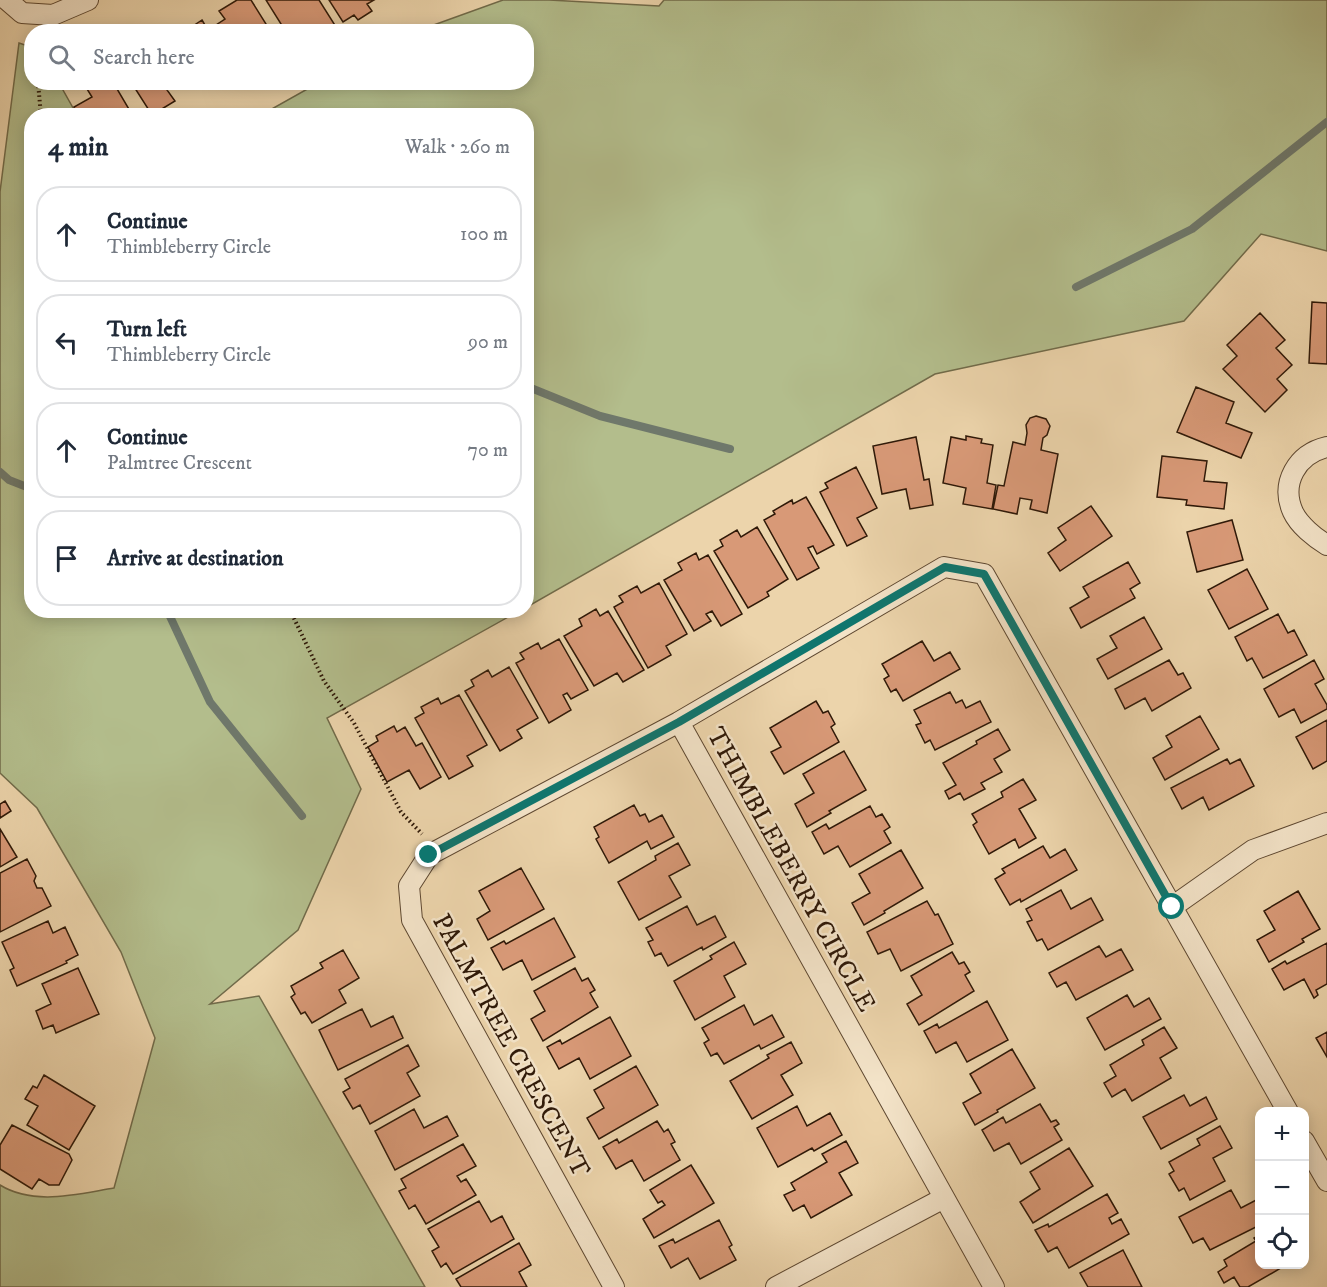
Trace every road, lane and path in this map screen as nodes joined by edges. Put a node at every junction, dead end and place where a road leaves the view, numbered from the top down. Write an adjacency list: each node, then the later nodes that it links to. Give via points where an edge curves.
1 (7, 0): 2 (street, via 22,13 53,15)
2 (87, 0)
3 (39, 90): 4 (path)
4 (40, 108)
5 (1327, 447): 6 (street, via 1303,458 1288,484 1294,515)
6 (1327, 545)
7 (294, 618): 10 (path, via 324,681 354,723 401,812)
8 (679, 722): 10 (street, PALMTREE CRESCENT); 11 (street, THIMBLEBERRY CIRCLE, via 945,567 984,574); 15 (street, THIMBLEBERRY CIRCLE)
9 (1327, 823): 11 (street, via 1253,850)
10 (437, 850): 16 (street, PALMTREE CRESCENT, via 429,855 409,886 412,920)
11 (1172, 907): 12 (street, THIMBLEBERRY CIRCLE)
12 (1285, 1107)
13 (1309, 1148): 14 (street)
14 (1327, 1181)
15 (944, 1198): 17 (street); 18 (street, THIMBLEBERRY CIRCLE)
16 (614, 1287)
17 (776, 1287)
18 (994, 1287)

